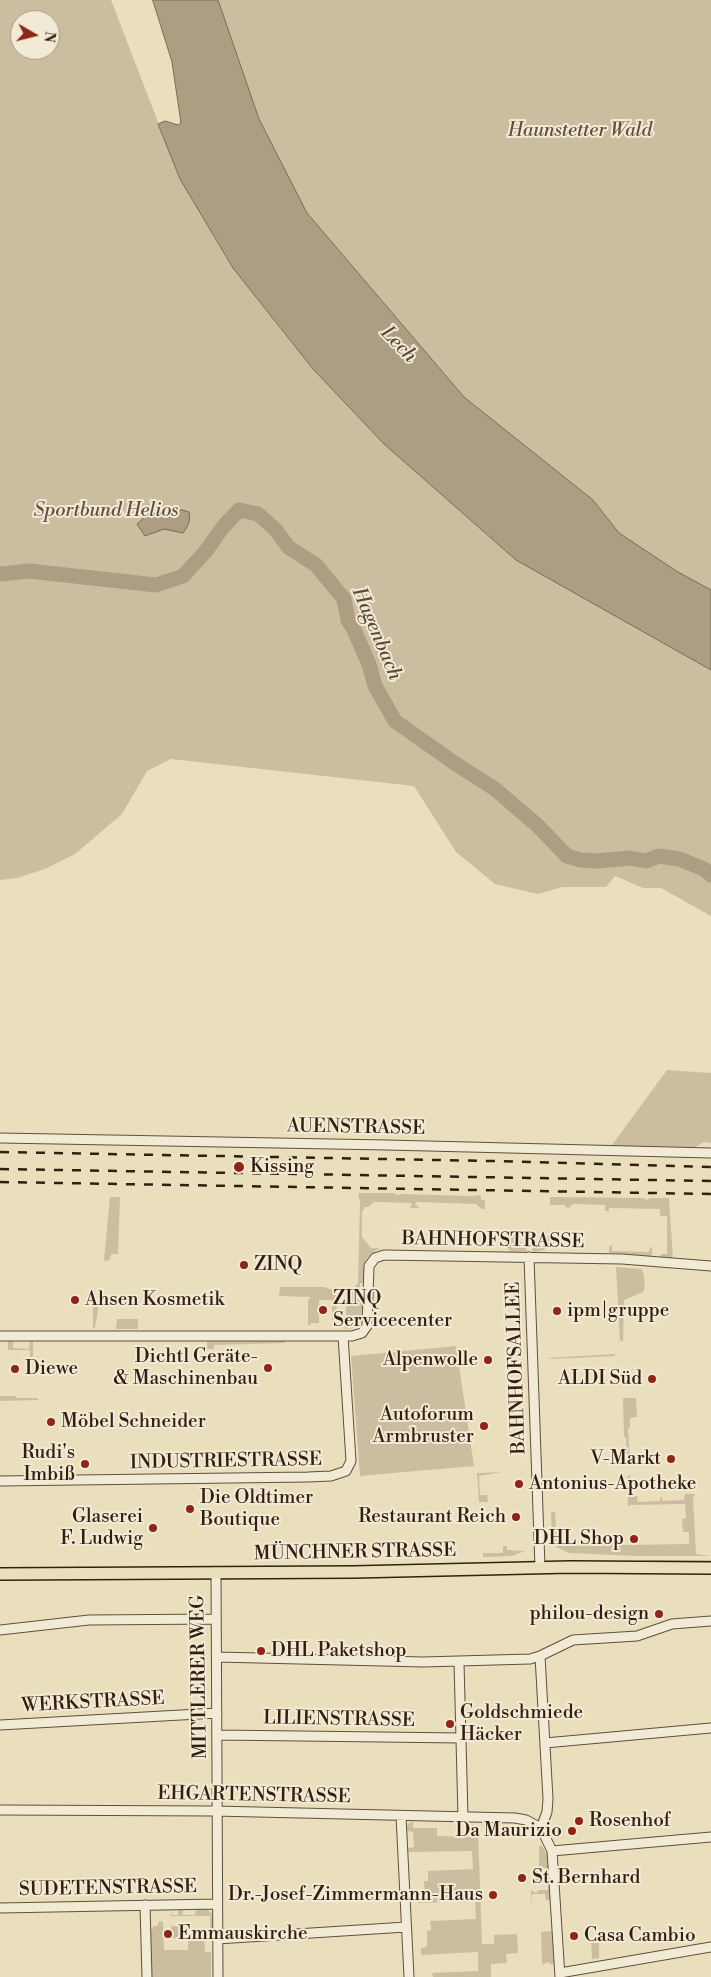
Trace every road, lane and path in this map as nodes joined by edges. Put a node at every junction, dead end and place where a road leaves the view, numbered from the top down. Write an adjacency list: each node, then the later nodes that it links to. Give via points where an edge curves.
1 (0, 1138): 2 (street, AUENSTRASSE)
2 (711, 1153)
3 (529, 1258): 4 (street, BAHNHOFSTRASSE, via 622,1259); 6 (street, BAHNHOFSTRASSE, via 384,1255 375,1258 369,1266 367,1326 358,1335); 8 (street, BAHNHOFSALLEE)
4 (711, 1266)
5 (0, 1336): 6 (street)
6 (342, 1336): 7 (street, INDUSTRIESTRASSE, via 351,1461 346,1471 338,1475)
7 (0, 1481)
8 (540, 1567): 9 (main road, MÜNCHNER STRASSE); 10 (main road, MÜNCHNER STRASSE)
9 (711, 1568)
10 (216, 1572): 11 (main road, MÜNCHNER STRASSE); 12 (street, MITTLERER WEG)
11 (0, 1574)
12 (216, 1619): 14 (street, via 89,1620); 16 (street, MITTLERER WEG)
13 (711, 1621): 15 (street, via 672,1624 637,1636 573,1640)
14 (0, 1630)
15 (540, 1656): 17 (street); 23 (street)
16 (217, 1657): 17 (street); 18 (street, MITTLERER WEG)
17 (460, 1662): 22 (street)
18 (218, 1713): 19 (street, WERKSTRASSE); 21 (street, MITTLERER WEG)
19 (0, 1725)
20 (711, 1728): 23 (street)
21 (218, 1735): 22 (street, LILIENSTRASSE); 25 (street, MITTLERER WEG)
22 (461, 1738): 27 (street)
23 (545, 1743): 28 (street, via 548,1799)
24 (0, 1810): 25 (street, EHGARTENSTRASSE)
25 (217, 1811): 26 (street, EHGARTENSTRASSE); 31 (street, MITTLERER WEG)
26 (401, 1816): 27 (street, EHGARTENSTRASSE); 34 (street)
27 (463, 1817): 28 (street, EHGARTENSTRASSE, via 526,1820)
28 (541, 1828): 30 (street)
29 (711, 1837): 30 (street)
30 (552, 1851): 37 (street)
31 (217, 1904): 32 (street, SUDETENSTRASSE); 35 (street, MITTLERER WEG)
32 (145, 1905): 33 (street, SUDETENSTRASSE); 38 (street)
33 (0, 1908)
34 (406, 1927): 35 (street); 40 (street)
35 (217, 1939): 39 (street, MITTLERER WEG)
36 (711, 1947): 37 (street)
37 (560, 1975)
38 (147, 1977)
39 (218, 1977)
40 (409, 1977)

